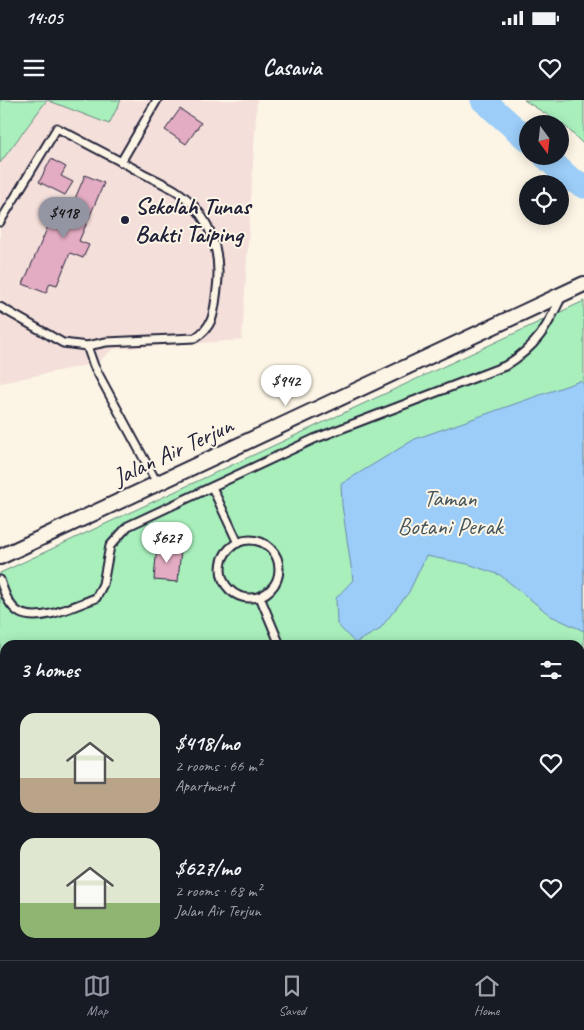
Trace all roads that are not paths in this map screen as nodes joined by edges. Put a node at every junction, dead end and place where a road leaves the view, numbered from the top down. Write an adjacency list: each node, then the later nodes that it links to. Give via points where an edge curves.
1 (158, 100): 2 (lane)
2 (121, 162): 3 (lane, via 57,128); 7 (lane, via 175,191 194,206 205,221 214,239 217,260 215,306 212,321 204,333 195,338 106,342)
3 (0, 222)
4 (584, 284): 5 (street, Jalan Air Terjun)
5 (564, 294): 8 (street, Jalan Air Terjun); 9 (lane, via 536,341 505,366 314,439)
6 (0, 307): 7 (lane, via 63,343)
7 (87, 346): 8 (lane, via 94,366)
8 (157, 483): 11 (street, Jalan Air Terjun)
9 (212, 487): 10 (lane); 12 (lane, via 128,526 110,546 103,584 96,598 37,618 19,613 6,598)
10 (238, 542): 13 (lane, via 224,556 221,576 225,585 240,597); 13 (lane, via 247,540 266,544 278,558 280,568 275,586)
11 (0, 557)
12 (0, 580)
13 (260, 597): 14 (lane)
14 (278, 640)

